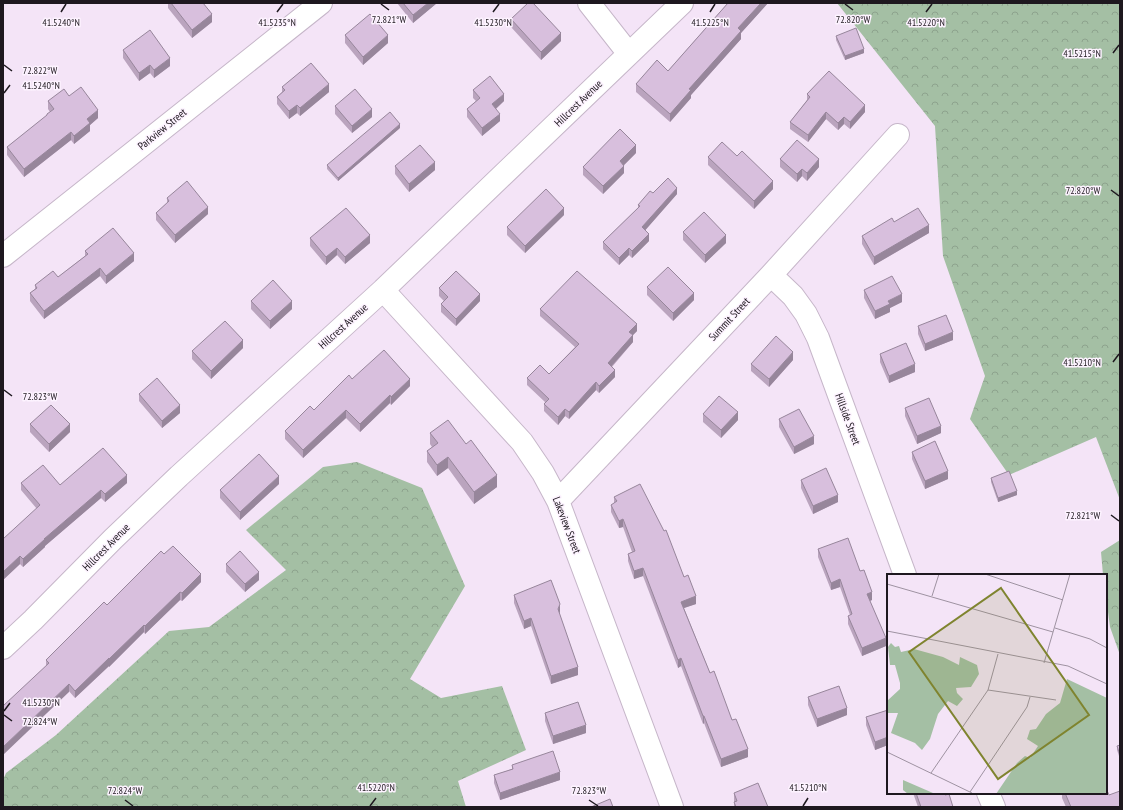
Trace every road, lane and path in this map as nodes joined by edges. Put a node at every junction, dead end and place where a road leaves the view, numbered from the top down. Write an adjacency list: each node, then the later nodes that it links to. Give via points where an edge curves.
1 (321, 3): 6 (street, Parkview Street)
2 (589, 3): 4 (street)
3 (682, 3): 4 (street, Hillcrest Avenue)
4 (629, 54): 8 (street, Hillcrest Avenue)
5 (898, 135): 7 (street, Summit Street)
6 (3, 256)
7 (771, 275): 9 (street, Summit Street); 10 (street, Hillside Street, via 793,296 818,338)
8 (383, 290): 9 (street, Lakeview Street, via 522,442 543,472); 11 (street, Hillcrest Avenue, via 118,534)
9 (558, 501): 13 (street, Lakeview Street)
10 (905, 574)
11 (3, 648)
12 (988, 794): 14 (street)
13 (672, 807)
14 (994, 807)

